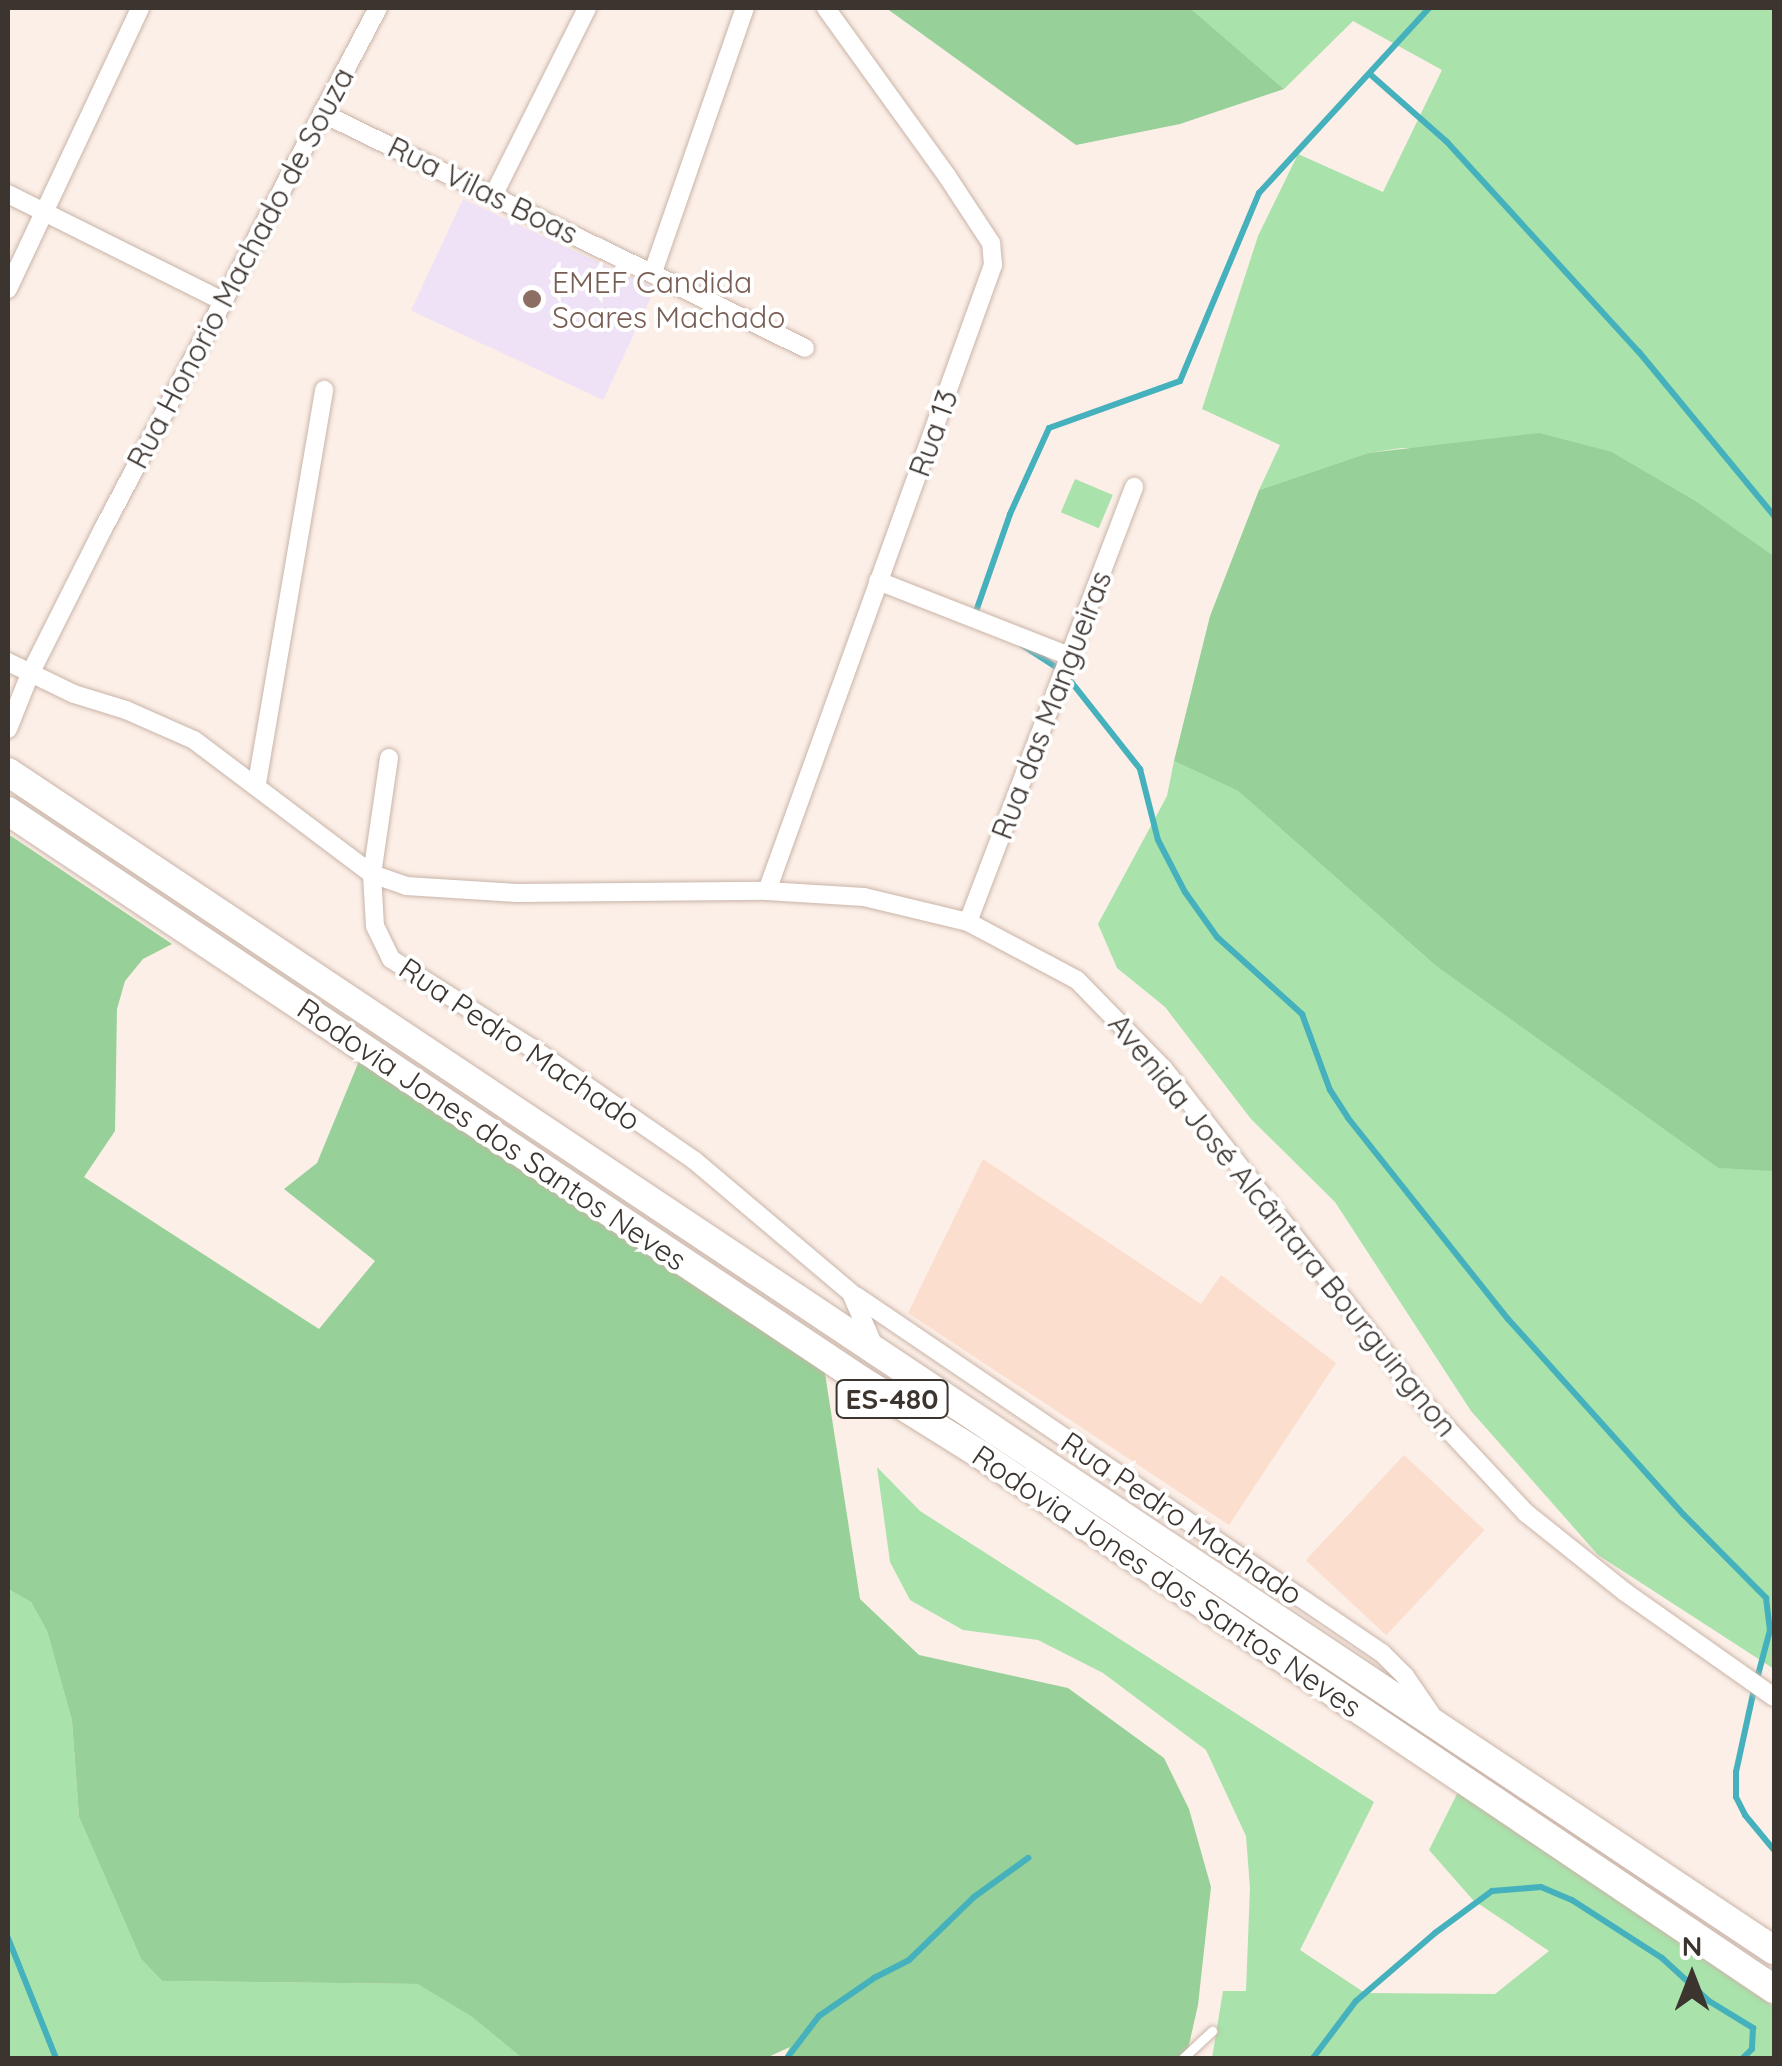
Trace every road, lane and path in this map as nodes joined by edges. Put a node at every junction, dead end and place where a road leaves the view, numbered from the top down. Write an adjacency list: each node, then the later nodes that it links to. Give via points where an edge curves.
1 (140, 8): 9 (street)
2 (378, 8): 6 (street, Rua Honorio Machado de Souza)
3 (587, 8): 8 (street)
4 (746, 8): 10 (street)
5 (826, 8): 16 (street, Rua 13, via 948,176 992,254)
6 (322, 113): 8 (street, Rua Vilas Boas); 12 (street, Rua Honorio Machado de Souza)
7 (8, 194): 9 (street)
8 (493, 196): 10 (street, Rua Vilas Boas)
9 (43, 212): 11 (street); 12 (street)
10 (653, 272): 13 (street, Rua Vilas Boas)
11 (8, 289)
12 (223, 300): 19 (street, Rua Honorio Machado de Souza)
13 (805, 348)
14 (324, 390): 23 (street)
15 (1134, 488): 17 (street, Rua das Mangueiras)
16 (878, 581): 17 (street); 26 (street, Rua 13)
17 (1070, 656): 27 (street, Rua das Mangueiras)
18 (8, 662): 19 (street)
19 (30, 674): 20 (street, Rua Honorio Machado de Souza); 23 (street, via 194,740)
20 (8, 730)
21 (389, 758): 25 (street, Rua Pedro Machado)
22 (8, 772): 29 (main road, Rodovia Jones dos Santos Neves / ES-480)
23 (257, 783): 25 (street)
24 (8, 811): 33 (main road, Rodovia Jones dos Santos Neves / ES-480)
25 (372, 874): 26 (street, Avenida José Alcântara Bourguingnon, via 418,889); 28 (street, Rua Pedro Machado, via 375,926 391,959 695,1161)
26 (767, 891): 27 (street, Avenida José Alcântara Bourguingnon, via 864,897)
27 (968, 922): 30 (street, Avenida José Alcântara Bourguingnon, via 1077,980 1120,1021 1204,1118 1428,1408 1526,1513)
28 (851, 1293): 29 (street, Rua Pedro Machado); 31 (street, Rua Pedro Machado, via 1382,1653)
29 (876, 1351): 31 (main road, Rodovia Jones dos Santos Neves / ES-480)
30 (1774, 1698)
31 (1442, 1730): 32 (main road, Rodovia Jones dos Santos Neves / ES-480)
32 (1774, 1950)
33 (1774, 1990)
34 (1212, 2031): 35 (lane)
35 (1182, 2058)

